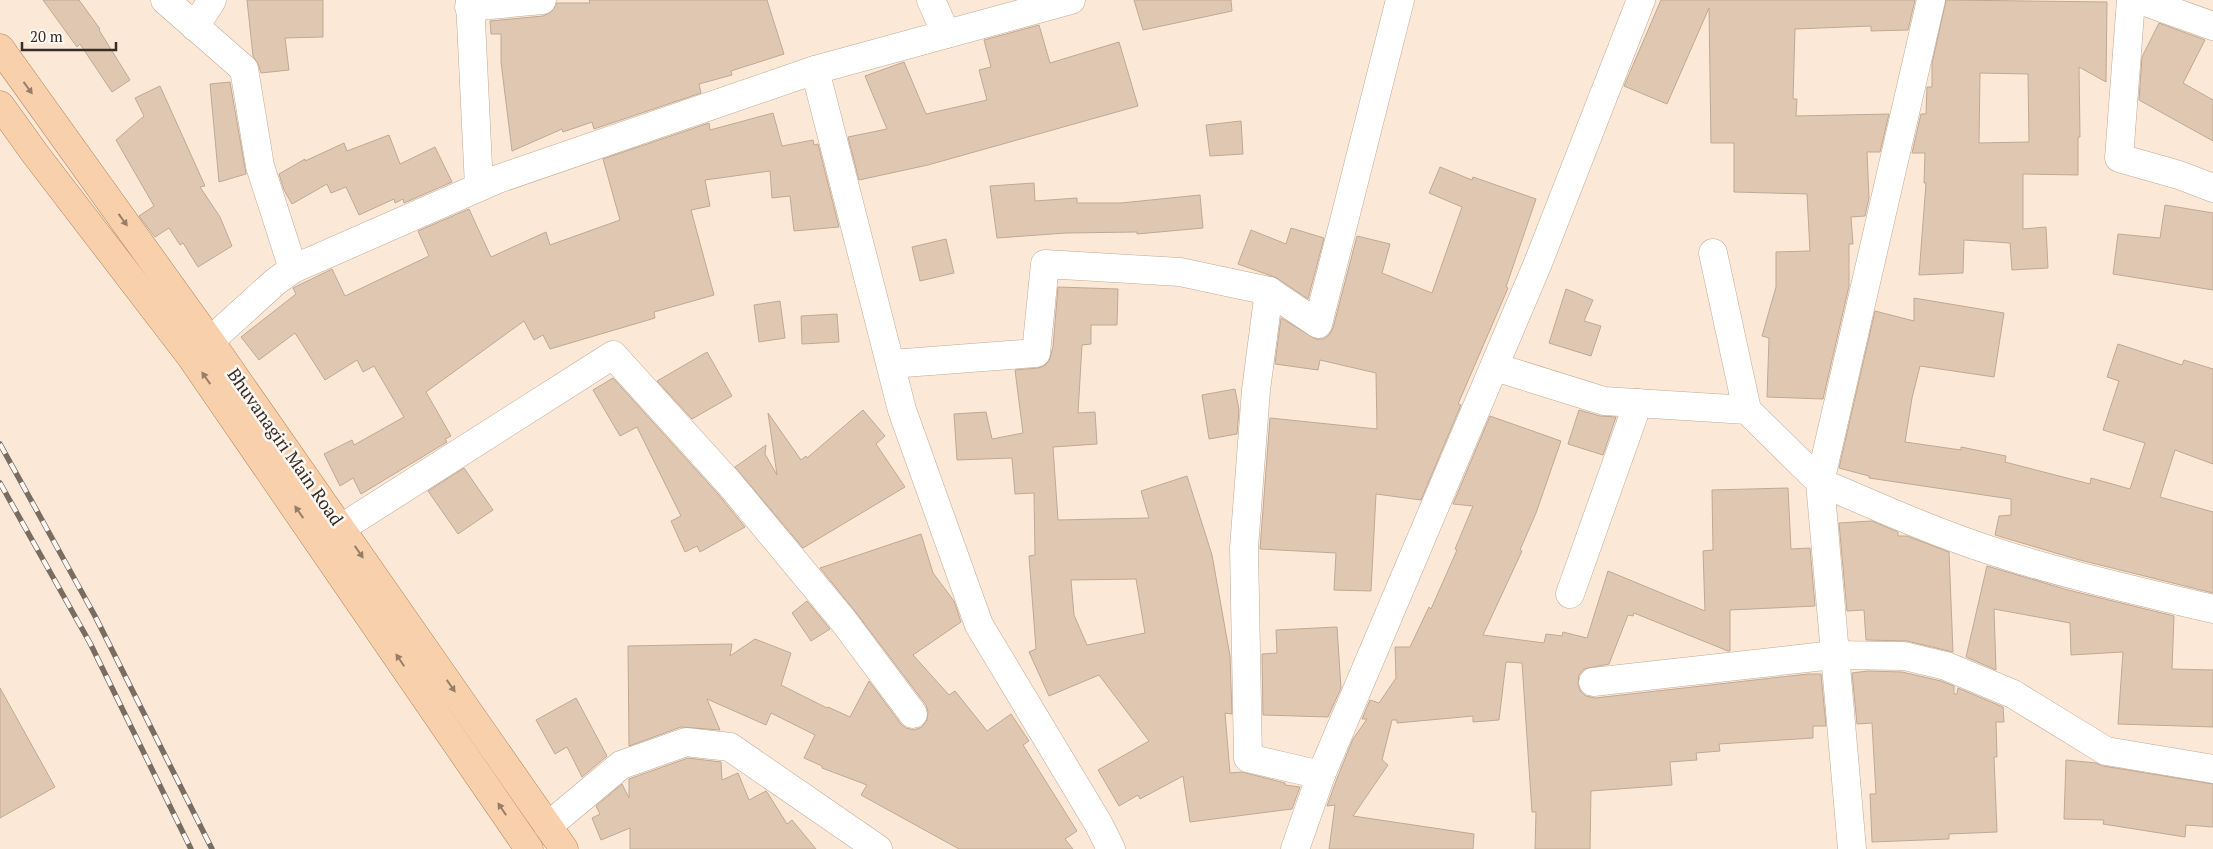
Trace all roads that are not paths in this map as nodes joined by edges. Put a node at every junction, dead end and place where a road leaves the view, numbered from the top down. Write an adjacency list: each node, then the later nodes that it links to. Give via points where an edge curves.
1 (164, 0): 12 (street)
2 (212, 0): 12 (street)
3 (542, 0): 10 (street)
4 (931, 0): 13 (street)
5 (1071, 0): 13 (street)
6 (1400, 0): 21 (street, via 1318,324)
7 (1641, 0): 24 (street)
8 (1931, 0): 27 (street)
9 (2142, 1): 11 (street); 18 (street, via 2119,158)
10 (470, 3): 17 (street)
11 (2213, 26)
12 (195, 27): 20 (street, via 244,69 260,166)
13 (946, 34): 15 (street)
14 (0, 48): 22 (main road, Bhuvanagiri Main Road, one-way to 22)
15 (815, 70): 17 (street); 23 (street)
16 (0, 105): 28 (main road, Bhuvanagiri Main Road, one-way to 16)
17 (479, 187): 20 (street)
18 (2213, 188)
19 (1714, 253): 26 (street)
20 (293, 269): 22 (street)
21 (1270, 291): 23 (street, via 1180,272 1045,264 1036,353); 35 (street, via 1256,390 1244,548 1248,758)
22 (210, 341): 28 (main road, Bhuvanagiri Main Road)
23 (891, 364): 40 (street, via 902,410 979,625)
24 (1495, 367): 25 (street, via 1604,401); 35 (street)
25 (1638, 403): 26 (street); 29 (street)
26 (1747, 410): 27 (street)
27 (1820, 482): 30 (street, via 1916,524 1990,550); 31 (street)
28 (330, 534): 33 (street, via 613,355 743,499 842,619); 36 (main road, Bhuvanagiri Main Road, one-way to 36); 37 (main road, Bhuvanagiri Main Road, one-way to 28)
29 (1570, 594)
30 (2213, 609)
31 (1834, 655): 32 (street); 34 (street, via 1904,656 1929,660 2013,694 2106,751); 42 (street)
32 (1593, 682)
33 (913, 714)
34 (2213, 769)
35 (1321, 775): 41 (street)
36 (548, 826): 38 (main road, Bhuvanagiri Main Road); 39 (street, via 621,765 686,742 730,747)
37 (529, 849)
38 (564, 849)
39 (878, 849)
40 (1111, 849)
41 (1295, 849)
42 (1852, 849)

